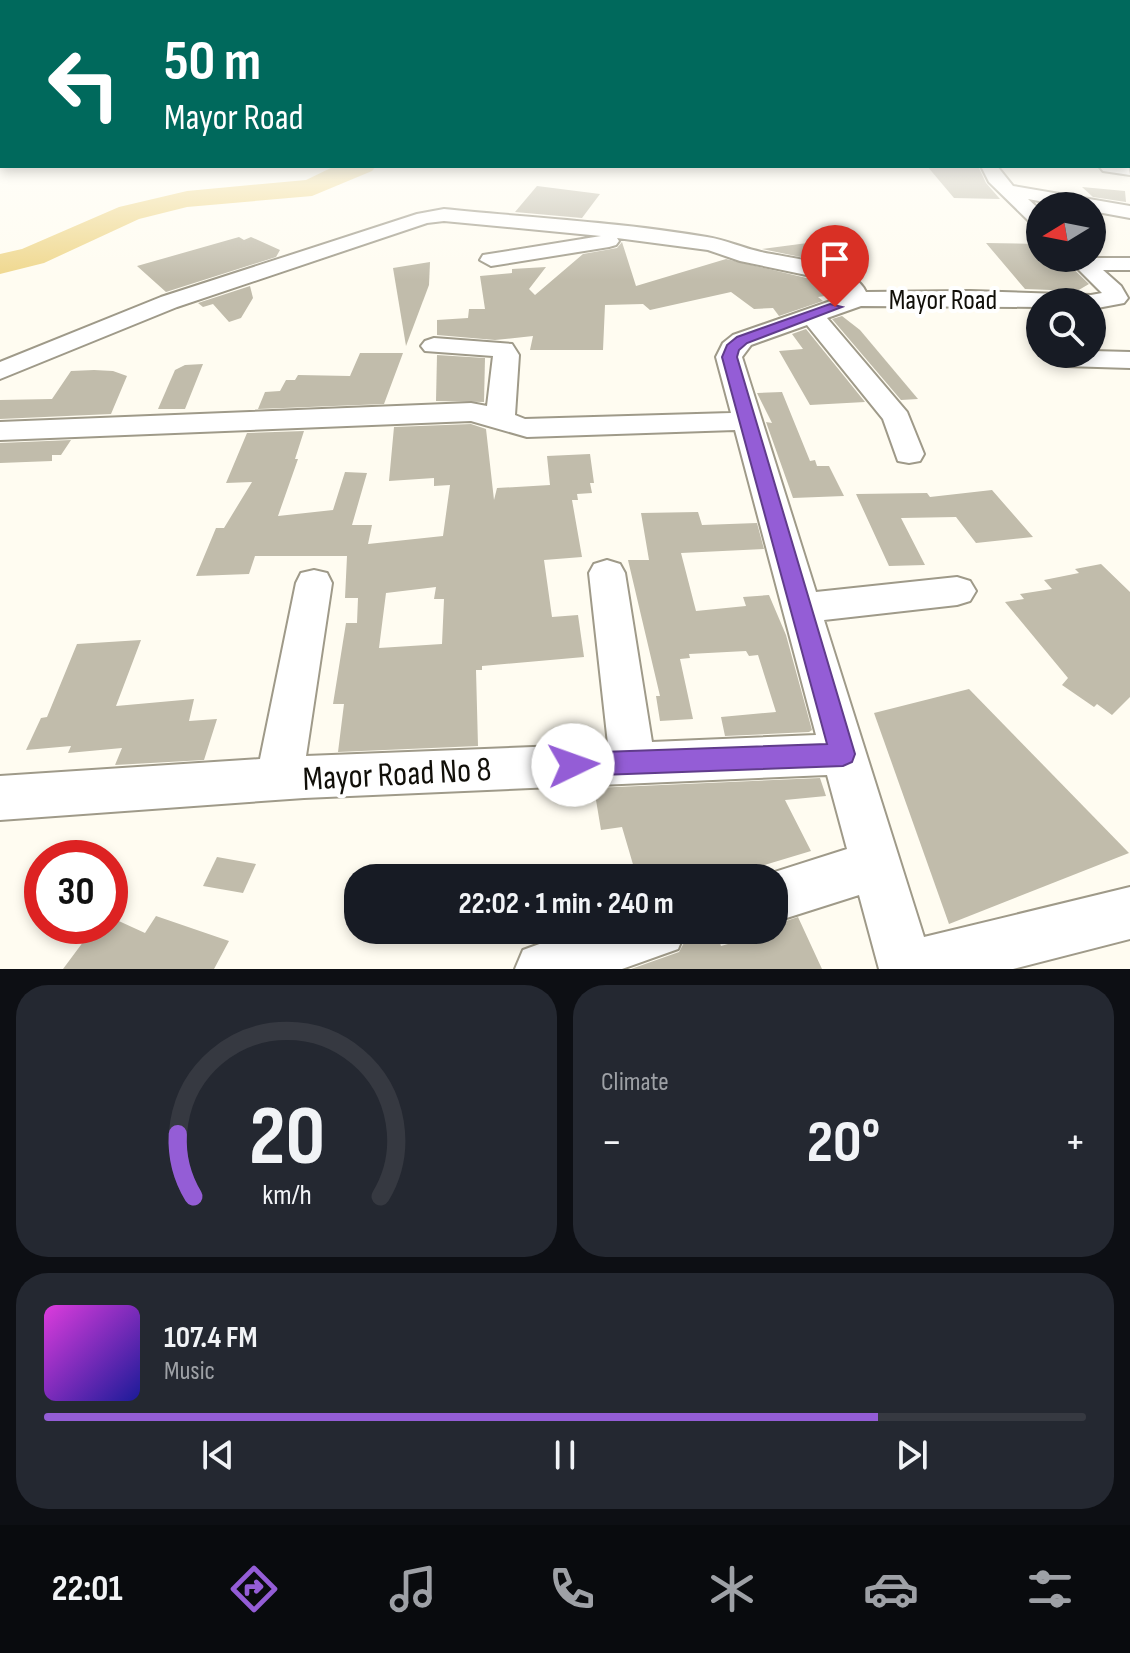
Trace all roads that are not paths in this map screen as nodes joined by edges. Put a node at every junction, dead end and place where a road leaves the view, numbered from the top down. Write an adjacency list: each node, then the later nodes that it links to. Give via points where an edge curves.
1 (1008, 190): 2 (street); 3 (street)
2 (1026, 207)
3 (1130, 212)
4 (652, 235): 5 (street); 9 (street, via 823,272 852,285); 16 (street, via 460,214 424,218 169,302)
5 (491, 260)
6 (1106, 263): 7 (street)
7 (1130, 264)
8 (1093, 272): 11 (street, Mayor Road, via 1116,298)
9 (858, 299): 10 (street, Mayor Road); 12 (street, Mayor Road)
10 (1026, 300)
11 (1106, 300)
12 (812, 315): 17 (street, Mayor Road, via 732,348 729,357); 20 (street, via 897,418)
13 (434, 346): 18 (street, via 503,349)
14 (1106, 359): 15 (street)
15 (1130, 360)
16 (0, 371)
17 (748, 421): 18 (street, via 527,428); 24 (street, Mayor Road)
18 (500, 422): 19 (street, via 471,412)
19 (0, 431)
20 (909, 454)
21 (607, 573): 26 (street)
22 (314, 583): 27 (street)
23 (957, 591): 24 (street)
24 (801, 608): 25 (street, Mayor Road)
25 (843, 754): 26 (street, Mayor Road No 8); 29 (street, Mayor Road)
26 (633, 762): 27 (street, Mayor Road No 8)
27 (279, 779): 28 (street, Mayor Road No 8)
28 (0, 798)
29 (876, 865): 30 (street); 34 (street, Mayor Road)
30 (788, 892)
31 (1130, 913): 34 (street)
32 (617, 944): 33 (street)
33 (542, 969)
34 (906, 969)

